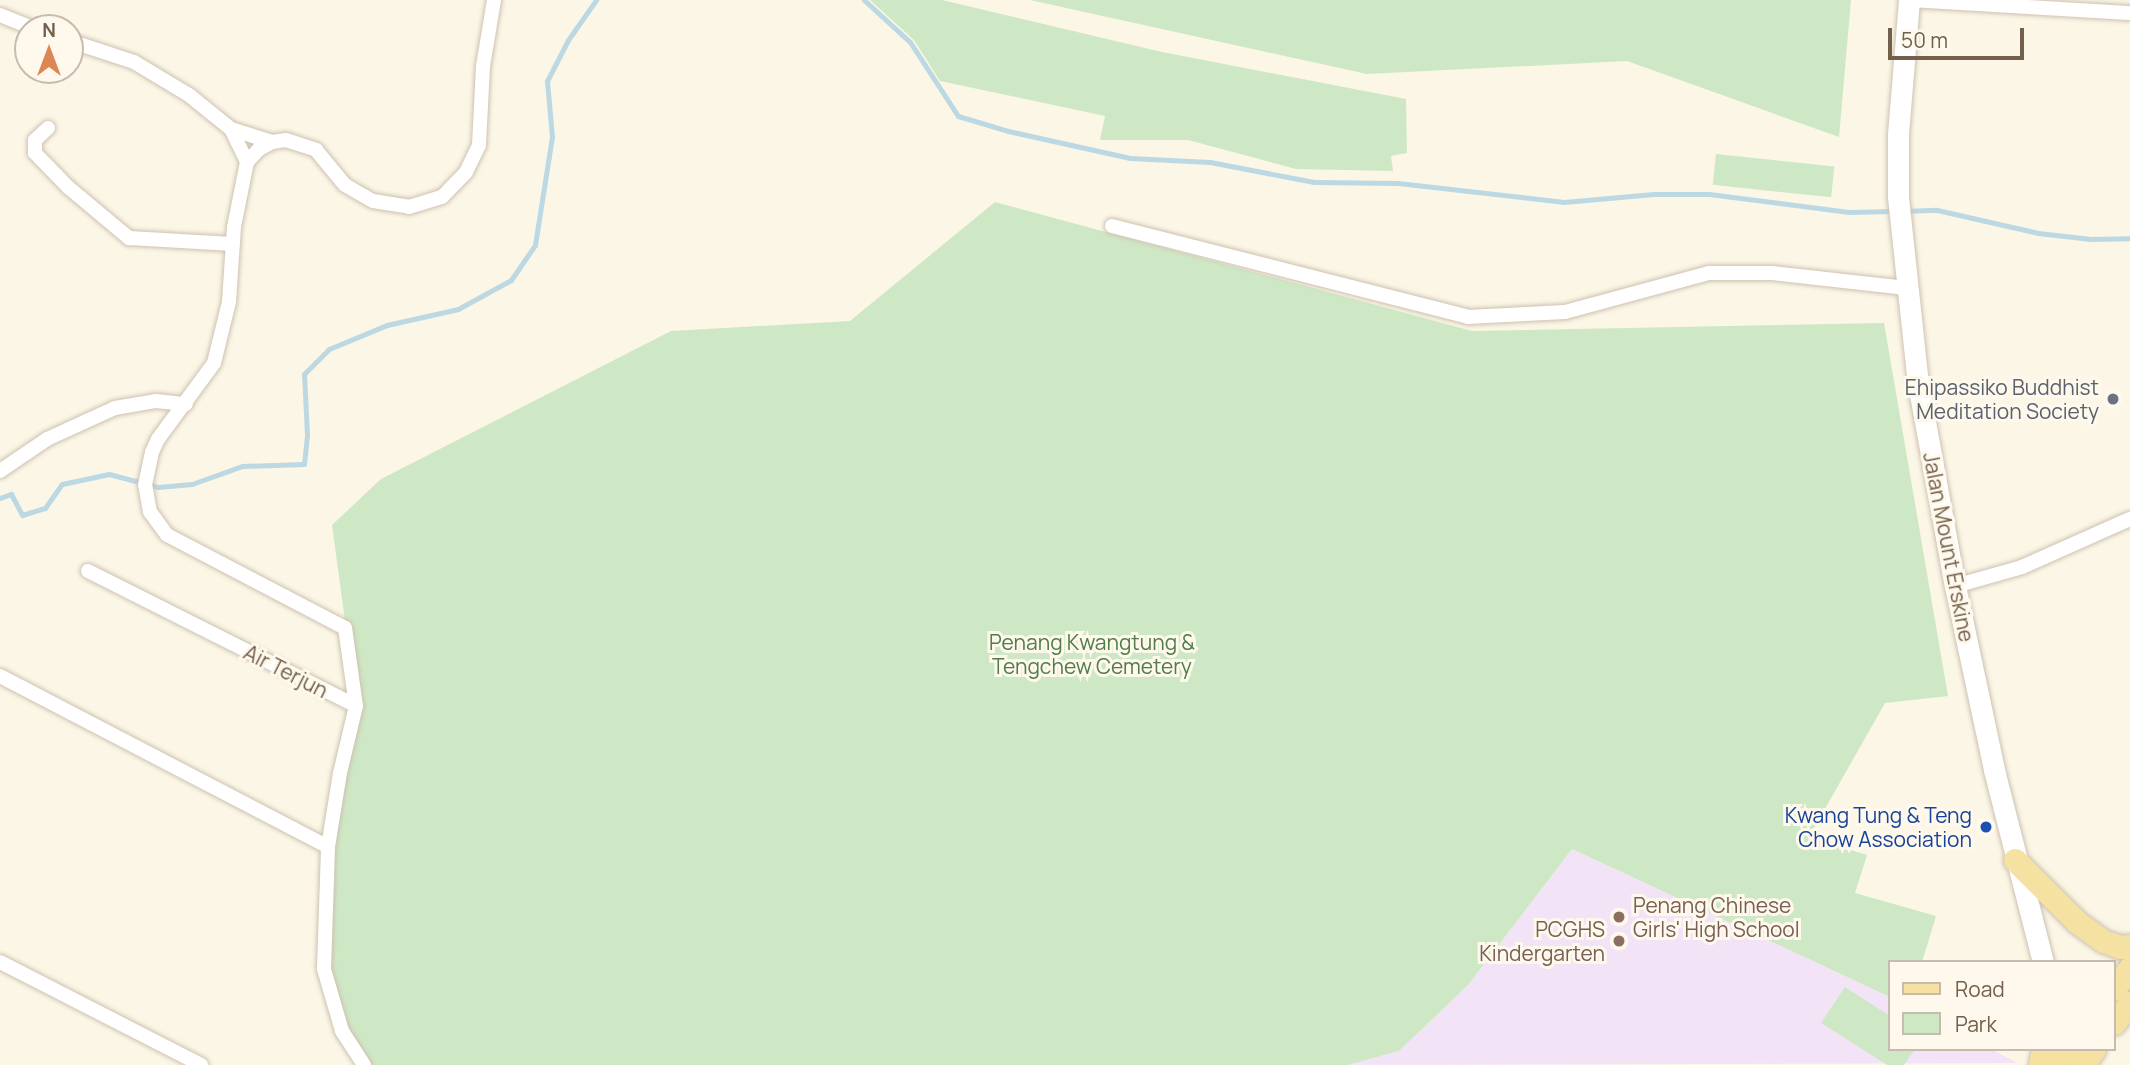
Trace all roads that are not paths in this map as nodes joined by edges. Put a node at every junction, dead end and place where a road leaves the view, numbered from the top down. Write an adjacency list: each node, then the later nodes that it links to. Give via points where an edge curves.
1 (494, 0): 8 (street, via 483,66 479,145 466,172 442,197 409,207 373,201 345,185 316,150 286,140)
2 (1909, 0): 3 (street); 12 (main road, Jalan Mount Erskine, via 1898,134)
3 (2060, 4): 4 (street)
4 (2130, 13)
5 (84, 46): 7 (street, via 134,62 189,95)
6 (48, 128): 11 (street, via 35,140 35,153 128,238)
7 (231, 129): 8 (street); 9 (street)
8 (272, 142): 9 (street)
9 (247, 162): 11 (street)
10 (1112, 226): 12 (street, via 1468,317 1565,312 1709,273 1772,273)
11 (233, 244): 13 (street, via 229,302 214,363)
12 (1906, 288): 17 (main road, Jalan Mount Erskine, via 1918,383)
13 (186, 404): 14 (street, via 156,401 115,408 47,439); 19 (street, via 158,439 146,478 150,512 167,535 345,628)
14 (0, 471)
15 (2130, 519): 17 (street, via 2022,567)
16 (88, 571): 19 (street, Air Terjun)
17 (1955, 586): 21 (main road, Jalan Mount Erskine)
18 (0, 676): 20 (street)
19 (356, 706): 20 (street)
20 (328, 847): 32 (street, via 324,969 342,1031)
21 (2015, 860): 22 (main road, via 2089,931 2103,941); 23 (main road, Jalan Mount Erskine)
22 (2130, 946)
23 (2042, 960)
24 (0, 962): 31 (street)
25 (2130, 968): 26 (main road)
26 (2116, 986)
27 (2130, 1003): 28 (main road)
28 (2116, 1020)
29 (2068, 1051): 33 (main road)
30 (2092, 1051): 34 (main road)
31 (201, 1065)
32 (364, 1065)
33 (2056, 1065)
34 (2080, 1065)

